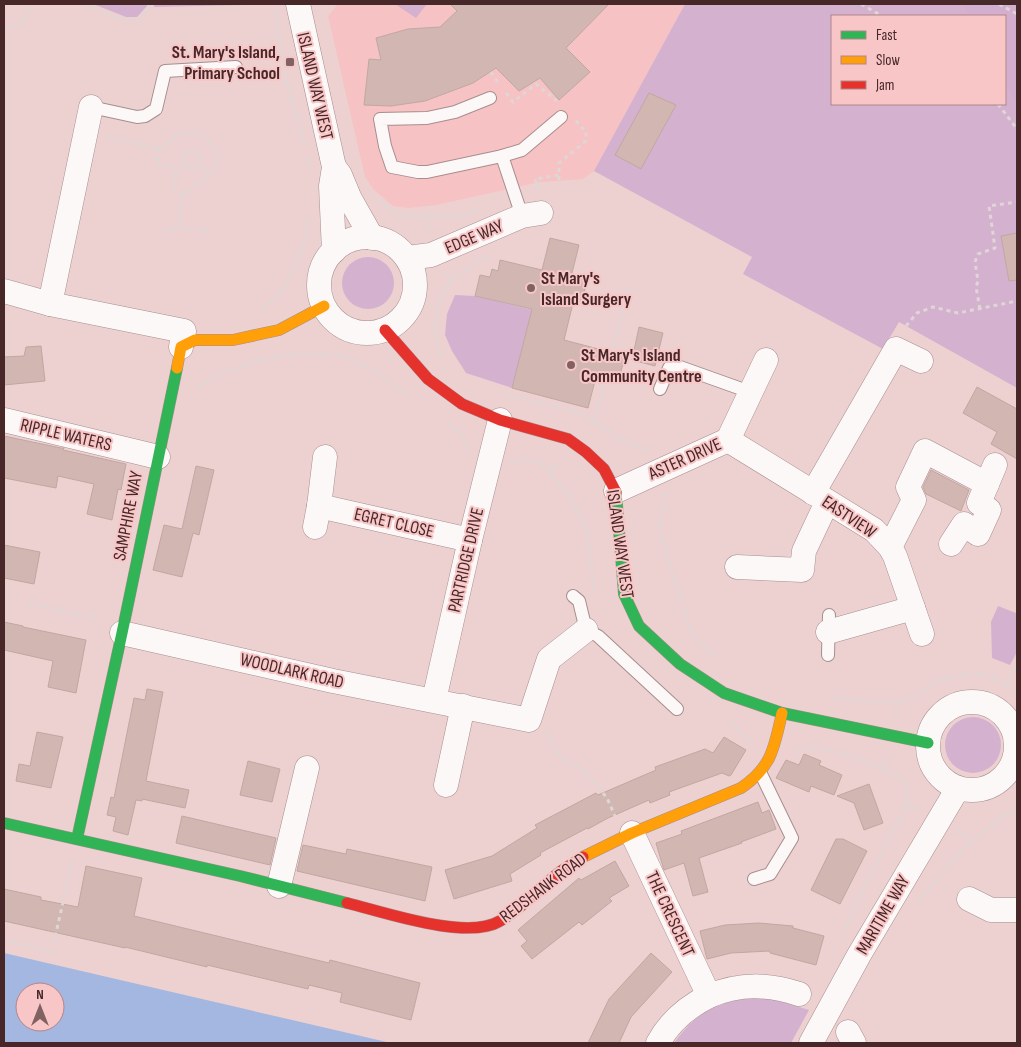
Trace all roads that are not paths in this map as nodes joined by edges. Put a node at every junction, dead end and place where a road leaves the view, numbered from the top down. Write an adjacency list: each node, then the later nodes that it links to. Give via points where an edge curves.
1 (298, 4): 7 (street, ISLAND WAY WEST)
2 (236, 67): 4 (lane, via 165,71 156,109 145,116)
3 (490, 98): 6 (lane, via 455,112 427,118 380,119 385,146 392,167 418,172)
4 (91, 107): 13 (street)
5 (561, 117): 6 (lane, via 522,150)
6 (502, 156): 8 (lane)
7 (334, 167): 9 (street, ISLAND WAY WEST); 10 (street, ISLAND WAY WEST, via 331,186)
8 (529, 204): 11 (street, EDGE WAY, via 431,255)
9 (372, 238): 10 (street, via 358,238); 11 (street, via 386,241)
10 (334, 251): 14 (street, via 325,262 320,277 319,292)
11 (407, 258): 15 (street, via 413,271 414,299 398,323)
12 (4, 292): 13 (street)
13 (40, 301): 16 (street, via 184,331)
14 (324, 306): 15 (street, via 343,327 371,333); 16 (street, via 279,330 233,340 195,340)
15 (385, 330): 22 (street, ISLAND WAY WEST, via 428,379 462,404)
16 (181, 347): 24 (street, SAMPHIRE WAY)
17 (766, 360): 20 (street, ASTER DRIVE)
18 (921, 361): 27 (street, via 896,350)
19 (660, 389): 20 (lane, via 669,368 680,366)
20 (750, 392): 23 (street, ASTER DRIVE)
21 (4, 420): 24 (street, RIPPLE WATERS)
22 (500, 420): 26 (street, ISLAND WAY WEST, via 568,439 604,469); 28 (street, PARTRIDGE DRIVE)
23 (728, 440): 26 (street, ASTER DRIVE); 27 (street, EASTVIEW)
24 (158, 456): 35 (street, SAMPHIRE WAY)
25 (326, 456): 28 (street, EGRET CLOSE, via 317,516)
26 (616, 491): 42 (street, ISLAND WAY WEST, via 624,594 639,626 680,664 724,694)
27 (820, 497): 30 (street, EASTVIEW, via 874,530); 31 (street, via 804,551 802,570)
28 (470, 540): 39 (street, PARTRIDGE DRIVE)
29 (951, 544): 30 (street, via 964,524 978,534 989,510 979,503 991,475 926,451 908,487 914,500)
30 (890, 546): 33 (street, EASTVIEW)
31 (737, 567)
32 (573, 596): 36 (lane, via 578,601)
33 (913, 608): 34 (street); 37 (street, EASTVIEW)
34 (829, 623): 38 (lane)
35 (123, 628): 39 (street, WOODLARK ROAD, via 333,681); 51 (street, SAMPHIRE WAY)
36 (586, 630): 40 (street, WOODLARK ROAD, via 549,659 529,720); 41 (lane, via 598,636)
37 (922, 634)
38 (828, 655)
39 (434, 700): 40 (street, WOODLARK ROAD)
40 (463, 706): 47 (street)
41 (677, 709)
42 (782, 712): 43 (street, ISLAND WAY WEST); 46 (street, REDSHANK ROAD, via 773,750)
43 (928, 742): 44 (street, via 940,716 965,703 980,703 1005,717 1013,730); 48 (street, via 929,757 935,770)
44 (1016, 759): 48 (street, via 1008,772 992,785 972,790)
45 (307, 768): 53 (street)
46 (761, 774): 50 (street, REDSHANK ROAD, via 741,788); 52 (lane, via 792,838 770,874)
47 (446, 785)
48 (958, 788): 59 (street, MARITIME WAY)
49 (4, 823): 51 (street)
50 (628, 835): 53 (street, REDSHANK ROAD, via 571,864 500,922 479,928 449,928); 57 (street, THE CRESCENT)
51 (77, 839): 53 (street, REDSHANK ROAD)
52 (754, 879)
53 (279, 886)
54 (969, 899): 55 (street, via 991,910)
55 (1017, 910)
56 (799, 994): 57 (street, via 756,985)
57 (709, 996): 58 (street, via 679,1015)
58 (658, 1043)
59 (811, 1043)

